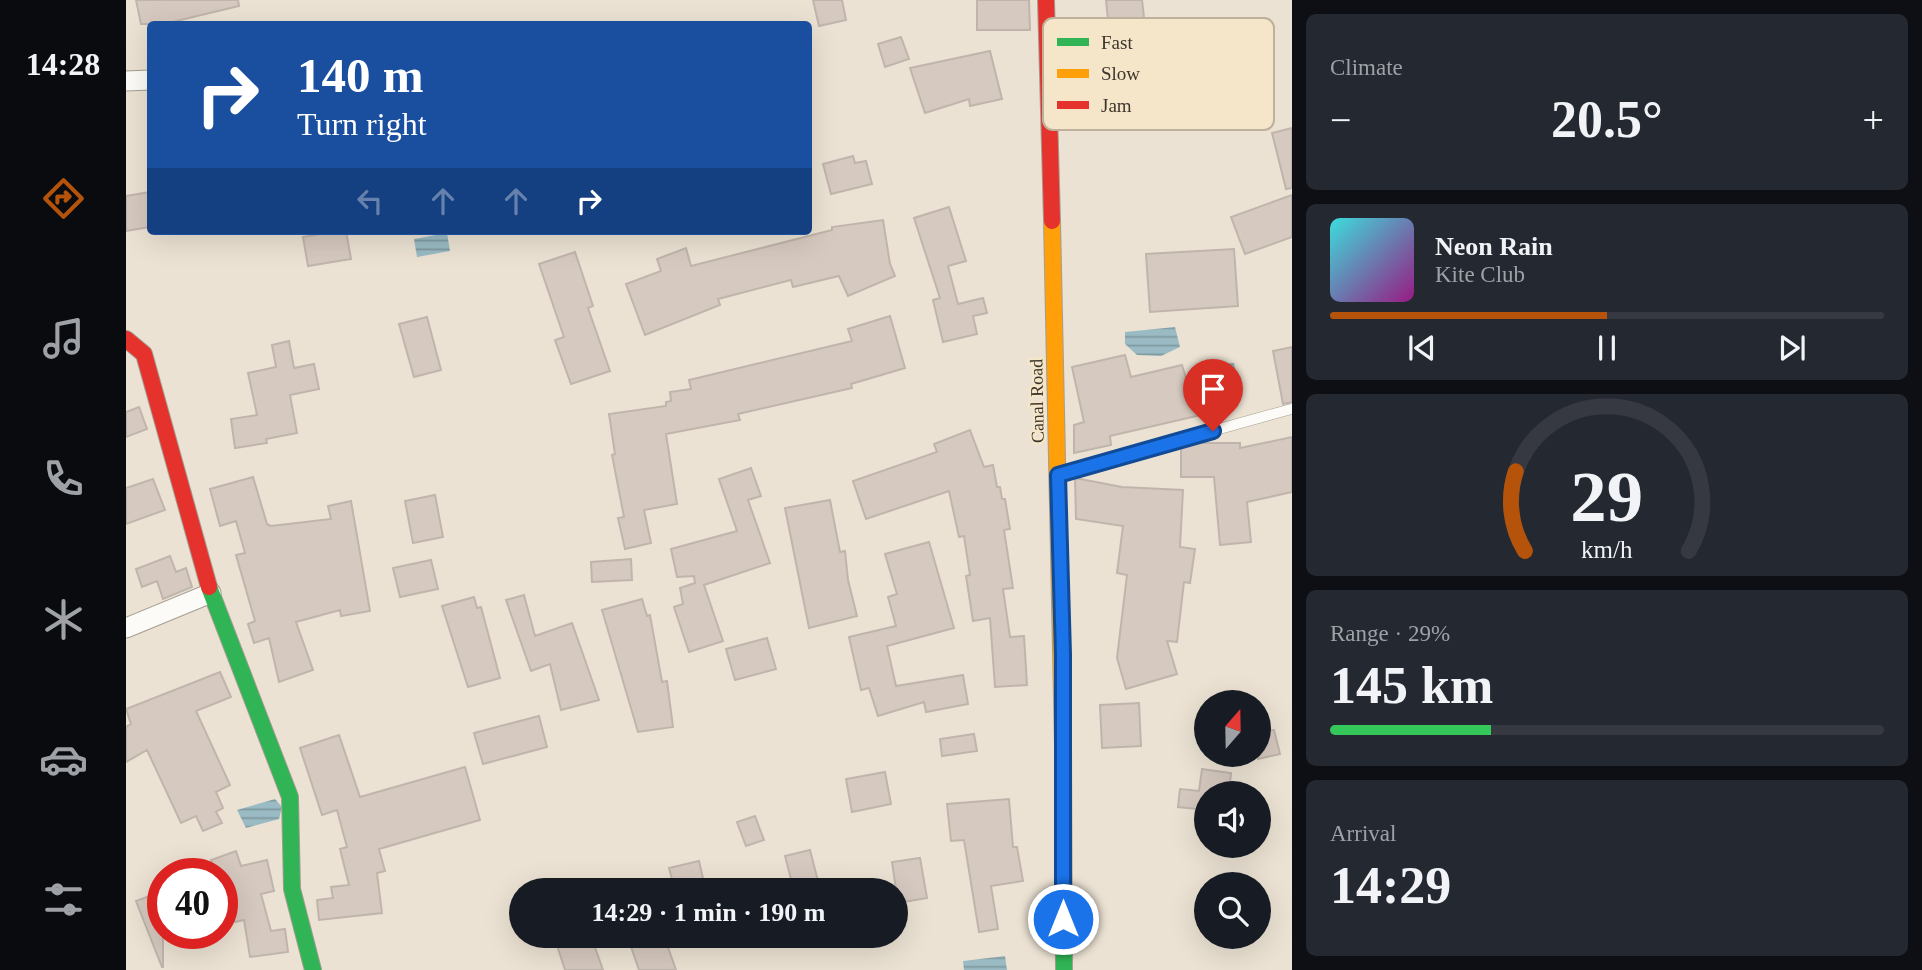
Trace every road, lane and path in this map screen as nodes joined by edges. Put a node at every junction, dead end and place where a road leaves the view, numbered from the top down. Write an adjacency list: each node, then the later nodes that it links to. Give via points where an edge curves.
1 (1046, 0): 2 (street, Canal Road)
2 (1046, 18)
3 (147, 80): 4 (street)
4 (126, 81)
5 (1049, 130): 8 (street, Canal Road)
6 (126, 339): 9 (street, via 144,354)
7 (1291, 409): 8 (lane)
8 (1058, 475): 12 (street, Canal Road)
9 (211, 593): 10 (street); 11 (street, via 290,797 292,889)
10 (126, 628)
11 (313, 970)
12 (1064, 970)

